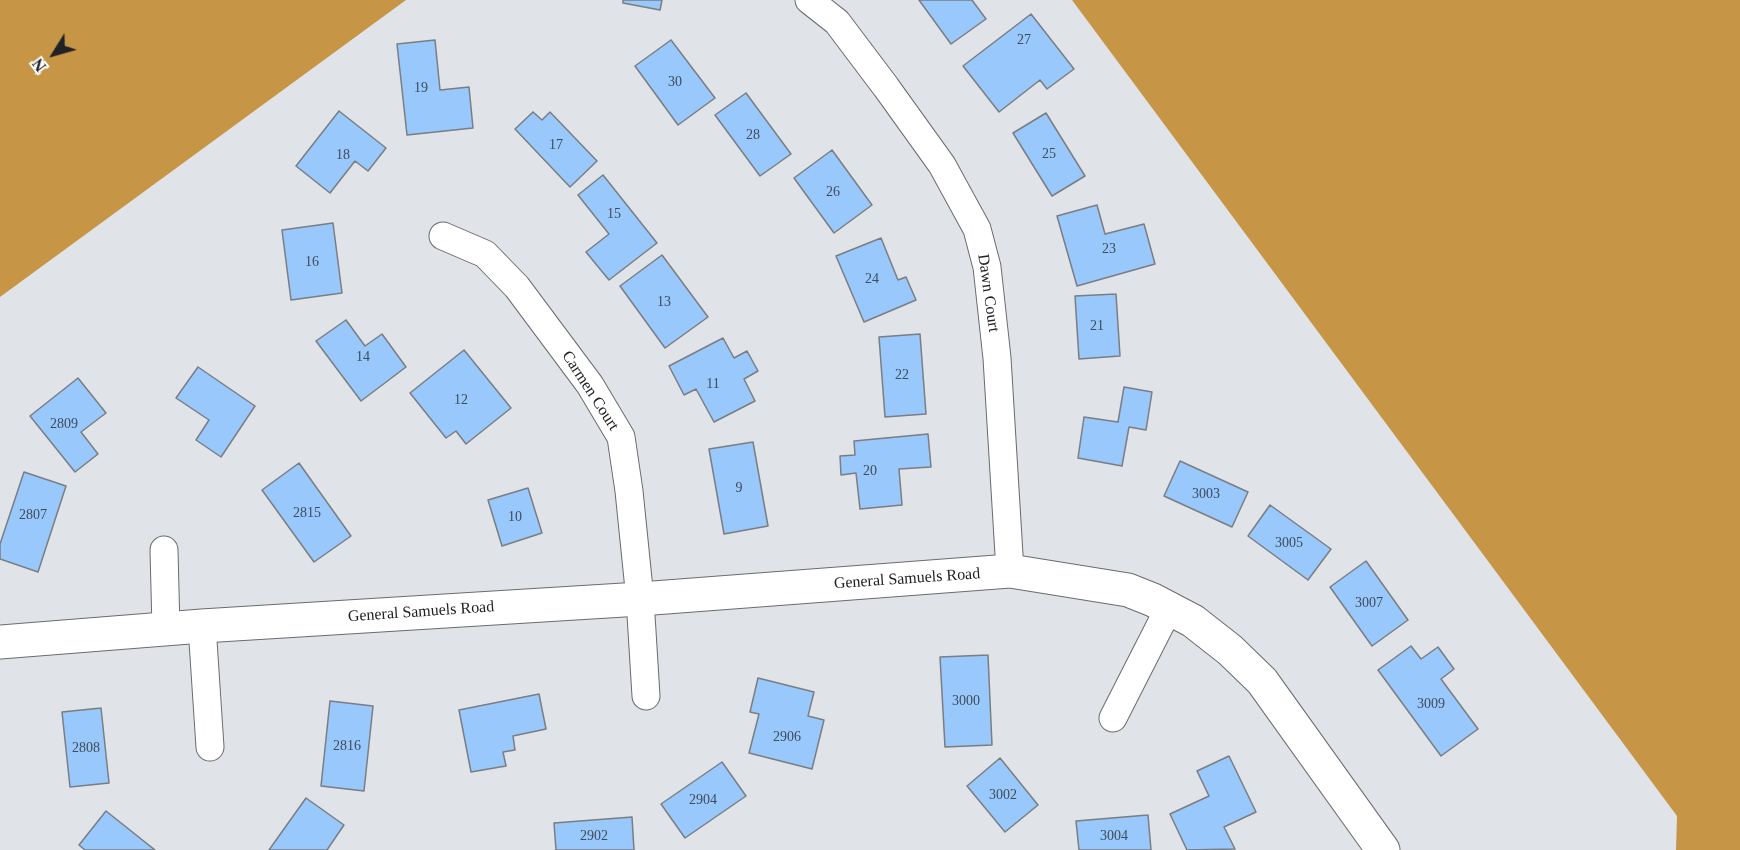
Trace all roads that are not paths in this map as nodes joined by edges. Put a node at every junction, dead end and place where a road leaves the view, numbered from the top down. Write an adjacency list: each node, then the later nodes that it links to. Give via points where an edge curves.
1 (809, 0): 4 (street, Dawn Court, via 837,22 886,87 942,165 977,229 987,267 997,358)
2 (443, 236): 5 (street, Carmen Court, via 485,254 517,287 590,385 621,437)
3 (164, 550): 8 (street)
4 (1010, 571): 5 (street, General Samuels Road); 6 (street, General Samuels Road, via 1128,590)
5 (640, 599): 7 (street, General Samuels Road); 10 (street)
6 (1169, 608): 11 (street); 13 (street, General Samuels Road, via 1230,650 1262,681)
7 (202, 626): 8 (street, General Samuels Road); 12 (street)
8 (166, 629): 9 (street, General Samuels Road)
9 (0, 642)
10 (646, 696)
11 (1113, 718)
12 (210, 747)
13 (1383, 850)

